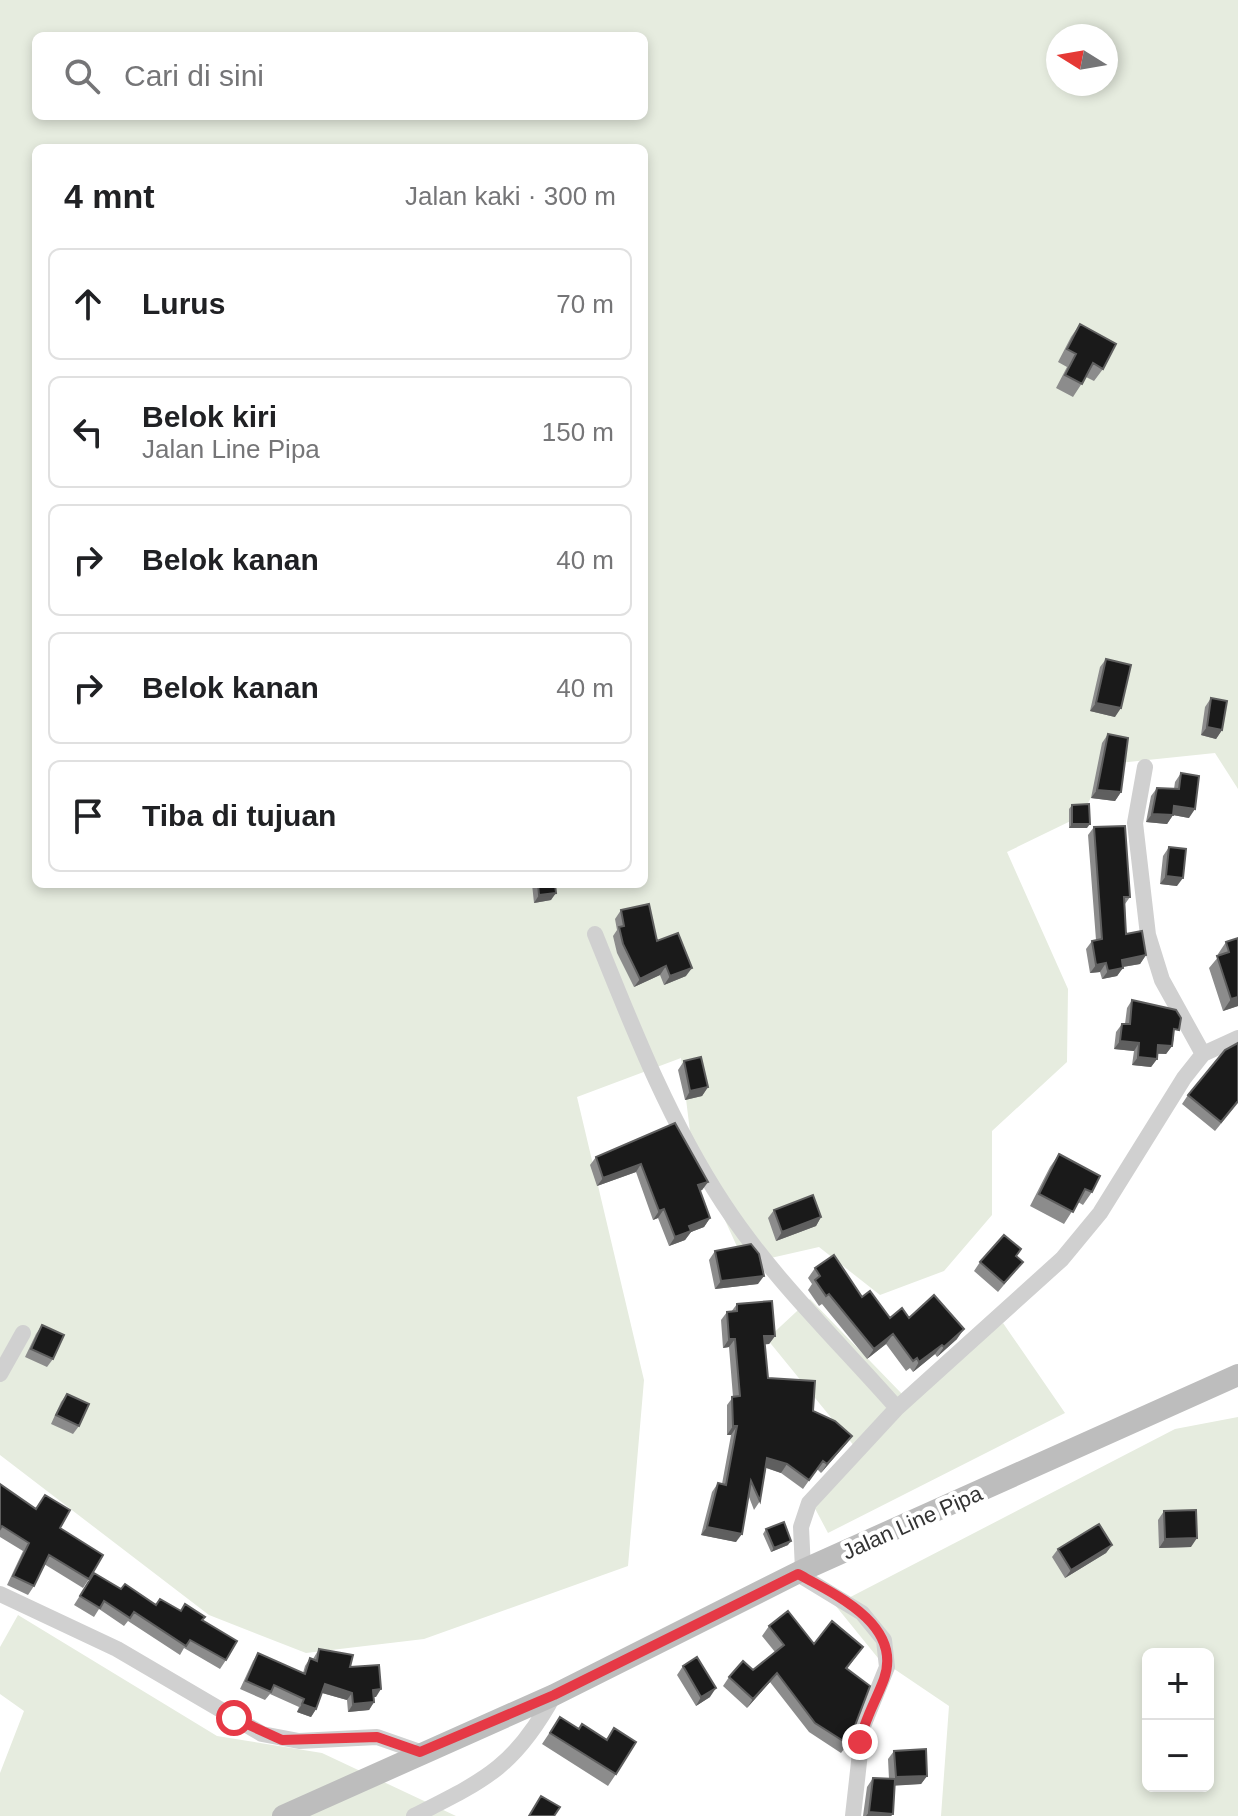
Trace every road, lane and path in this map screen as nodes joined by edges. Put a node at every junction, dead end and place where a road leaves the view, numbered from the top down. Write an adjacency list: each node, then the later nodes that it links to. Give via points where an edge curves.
1 (1145, 767): 4 (street, via 1135,823 1148,935 1162,980)
2 (595, 934): 8 (street, via 648,1064 723,1203 796,1297)
3 (1238, 1038): 4 (street)
4 (1203, 1054): 8 (street, via 1100,1213 1062,1259)
5 (23, 1333): 6 (street)
6 (0, 1374)
7 (1238, 1375): 9 (main road, Jalan Line Pipa)
8 (897, 1408): 9 (street, via 809,1503 801,1527)
9 (801, 1572): 11 (main road, Jalan Line Pipa); 15 (street, via 862,1613 884,1640 887,1667 863,1726)
10 (0, 1594): 12 (street, via 117,1649 262,1734 299,1741 377,1737)
11 (554, 1695): 12 (main road, Jalan Line Pipa); 14 (street, via 519,1752 470,1788)
12 (420, 1752): 13 (main road, Jalan Line Pipa)
13 (283, 1816)
14 (414, 1816)
15 (853, 1816)

